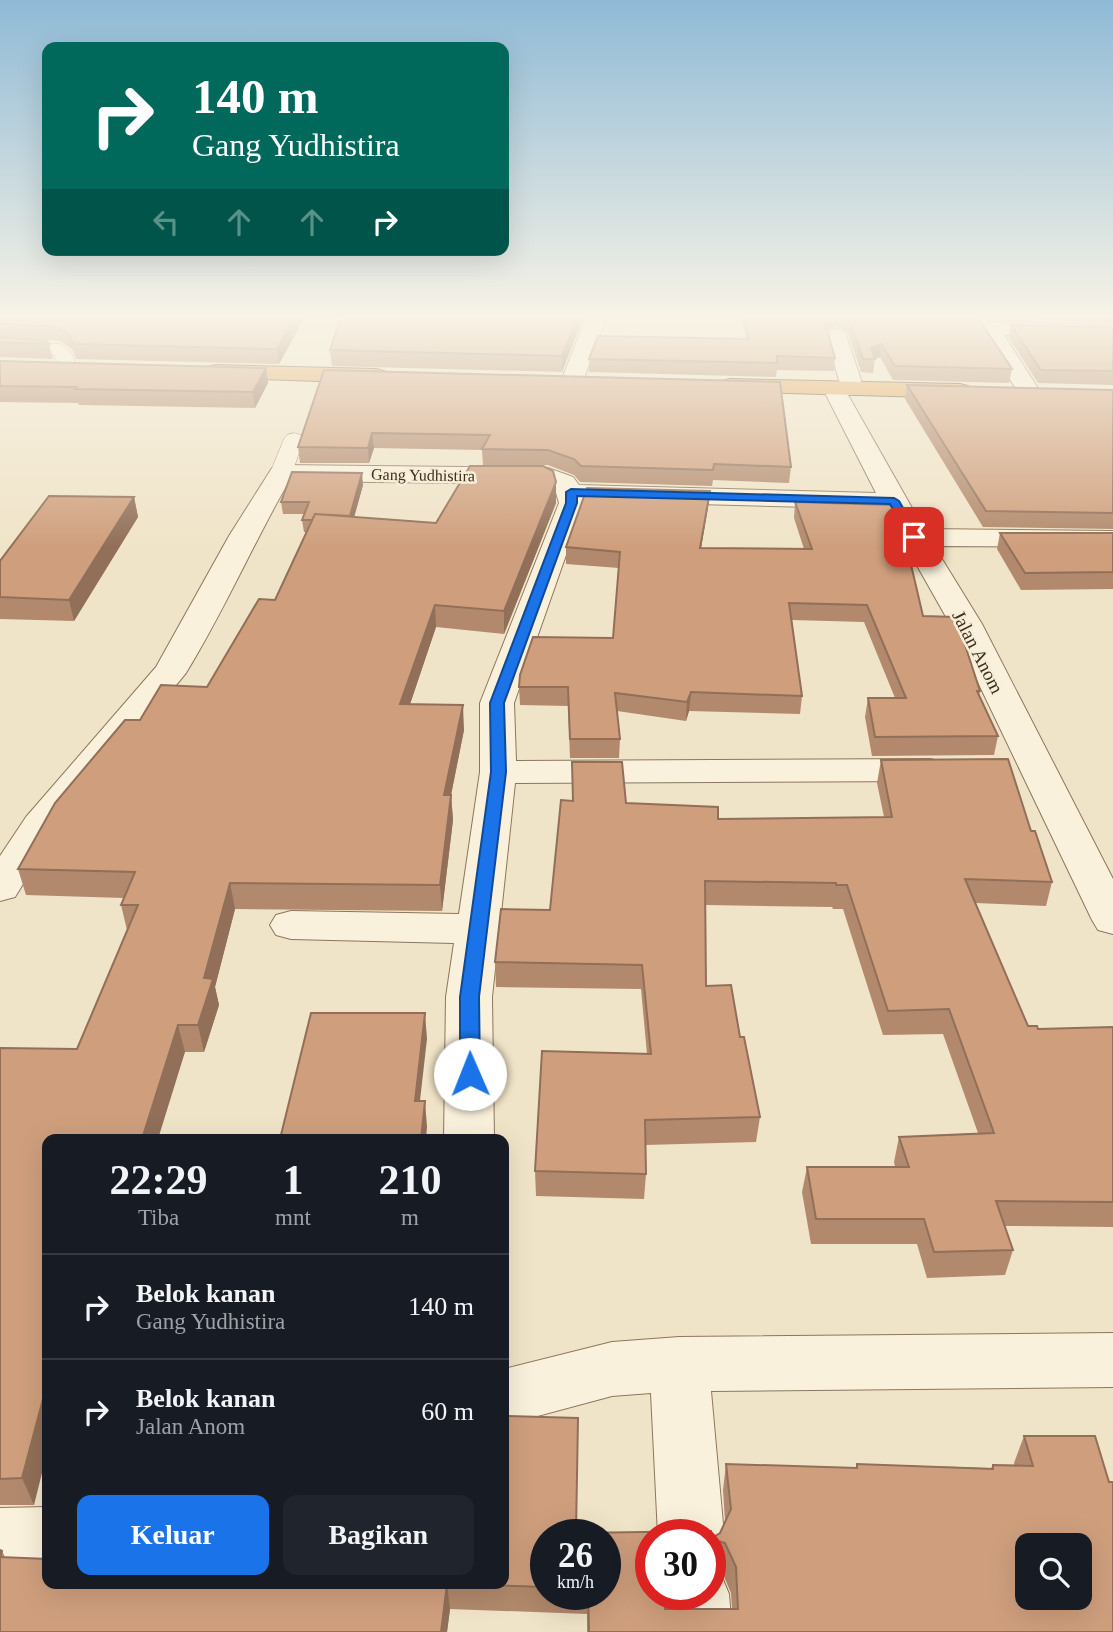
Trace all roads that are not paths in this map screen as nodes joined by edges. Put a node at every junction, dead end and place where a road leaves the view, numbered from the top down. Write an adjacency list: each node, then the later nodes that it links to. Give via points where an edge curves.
1 (845, 394): 5 (street, Jalan Anom)
2 (294, 439): 3 (lane)
3 (281, 473): 4 (street, Gang Yudhistira, via 548,476); 10 (street, via 169,673 40,825)
4 (571, 492): 5 (street, Gang Yudhistira); 9 (street, via 572,503 497,703)
5 (894, 501): 6 (street, Jalan Anom)
6 (914, 537): 7 (street); 8 (street, Jalan Anom, via 965,624)
7 (1113, 539)
8 (1038, 768): 9 (street); 11 (street, Jalan Anom)
9 (498, 772): 13 (street)
10 (0, 888)
11 (1113, 920)
12 (291, 925): 13 (street)
13 (477, 929): 14 (street, via 469,997)
14 (469, 1134)
15 (1113, 1360): 16 (street)
16 (679, 1364): 17 (street, via 612,1369); 18 (street)
17 (509, 1396)
18 (690, 1519)
19 (42, 1540): 20 (street)
20 (0, 1541)
21 (696, 1610): 22 (street)
22 (698, 1632)

